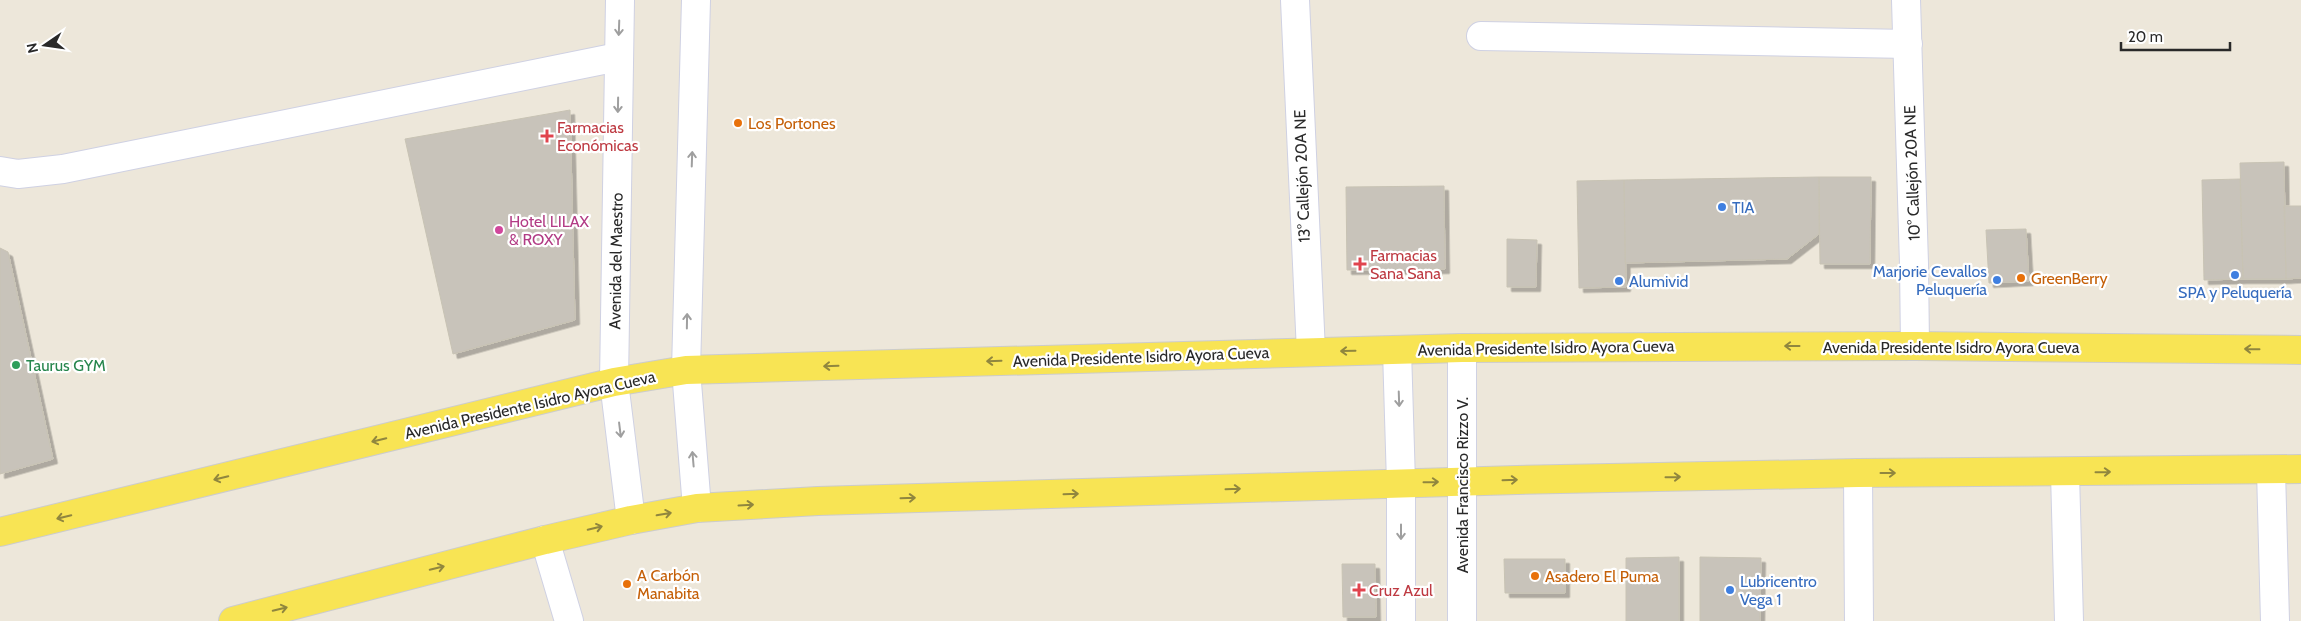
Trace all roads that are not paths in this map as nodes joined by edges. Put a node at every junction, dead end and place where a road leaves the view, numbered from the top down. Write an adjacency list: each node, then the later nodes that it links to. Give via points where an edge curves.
1 (620, 0): 7 (street, Avenida del Maestro, one-way to 7)
2 (696, 0): 14 (street, one-way to 2)
3 (1295, 0): 13 (street, 13° Callejón 20A NE)
4 (1906, 0): 6 (street, 10° Callejón 20A NE)
5 (1481, 36): 6 (street)
6 (1908, 44): 9 (street, 10° Callejón 20A NE)
7 (618, 57): 8 (street, via 63,169 18,174); 15 (street, Avenida del Maestro, one-way to 15)
8 (0, 171)
9 (1915, 346): 10 (main road, Avenida Presidente Isidro Ayora Cueva, one-way to 10); 12 (main road, Avenida Presidente Isidro Ayora Cueva, one-way to 9)
10 (1462, 348): 11 (main road, Avenida Presidente Isidro Ayora Cueva); 20 (street, Avenida Francisco Rizzo V.)
11 (1397, 350): 13 (main road, Avenida Presidente Isidro Ayora Cueva, one-way to 13); 21 (street, one-way to 21)
12 (2301, 350)
13 (1311, 352): 14 (main road, Avenida Presidente Isidro Ayora Cueva, one-way to 14)
14 (686, 370): 15 (main road, Avenida Presidente Isidro Ayora Cueva); 22 (street, one-way to 14)
15 (614, 382): 23 (street, Avenida del Maestro, one-way to 23); 24 (main road, Avenida Presidente Isidro Ayora Cueva, one-way to 24)
16 (2301, 469): 17 (main road)
17 (2271, 470): 18 (main road, one-way to 17); 32 (street)
18 (2066, 473): 19 (main road, one-way to 18); 31 (street)
19 (1858, 474): 20 (main road, one-way to 19); 30 (street)
20 (1462, 482): 21 (main road, one-way to 20); 29 (street, Avenida Francisco Rizzo V.)
21 (1401, 483): 22 (main road, one-way to 21, via 818,501); 28 (street, one-way to 28)
22 (697, 508): 23 (main road, one-way to 22)
23 (631, 520): 25 (main road, one-way to 23)
24 (0, 532)
25 (546, 540): 26 (main road, one-way to 25); 27 (street)
26 (233, 621)
27 (569, 621)
28 (1401, 621)
29 (1462, 621)
30 (1860, 621)
31 (2069, 621)
32 (2275, 621)

